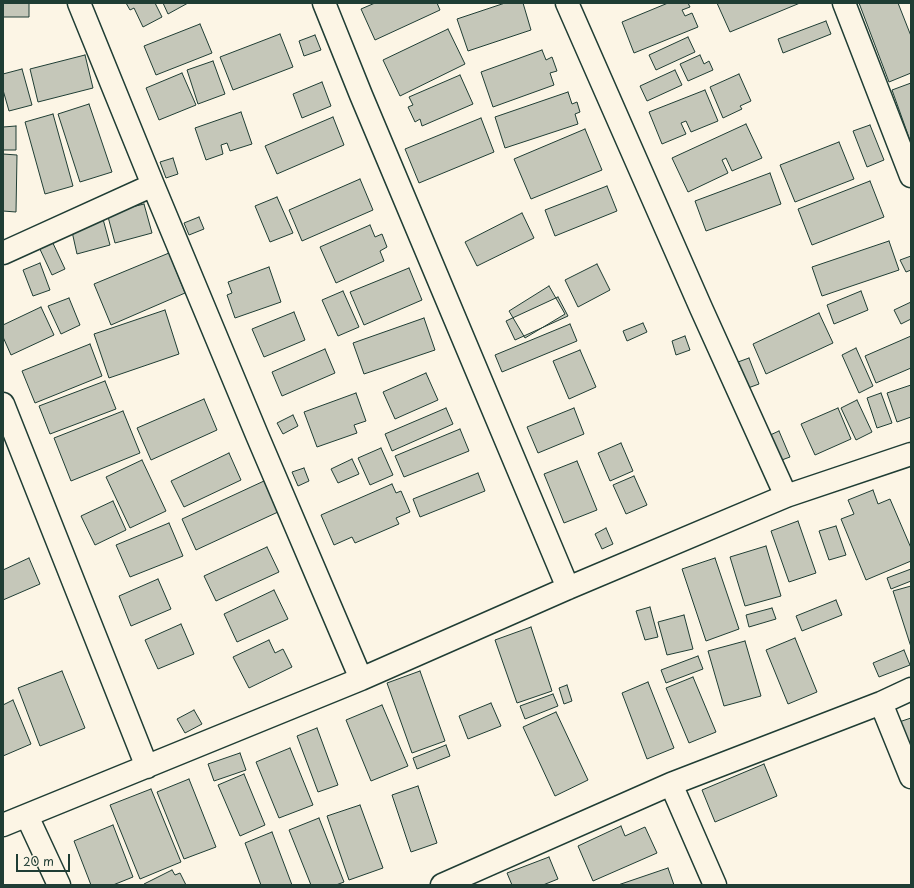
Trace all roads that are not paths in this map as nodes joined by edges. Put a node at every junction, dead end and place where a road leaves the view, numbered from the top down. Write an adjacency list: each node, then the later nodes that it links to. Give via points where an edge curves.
1 (79, 3): 6 (street)
2 (324, 3): 11 (street)
3 (567, 3): 10 (street)
4 (844, 3): 5 (street)
5 (911, 176)
6 (153, 186): 7 (street); 12 (street)
7 (3, 253)
8 (3, 404): 15 (street)
9 (911, 454): 10 (street)
10 (786, 496): 11 (street)
11 (568, 588): 12 (street)
12 (361, 679): 15 (street)
13 (911, 689): 14 (street)
14 (882, 703): 16 (street); 17 (street)
15 (147, 767): 18 (street)
16 (911, 777)
17 (671, 784): 20 (street); 23 (street)
18 (27, 816): 19 (street); 21 (street)
19 (3, 825)
20 (473, 879): 22 (street)
21 (59, 885)
22 (442, 885)
23 (715, 885)

